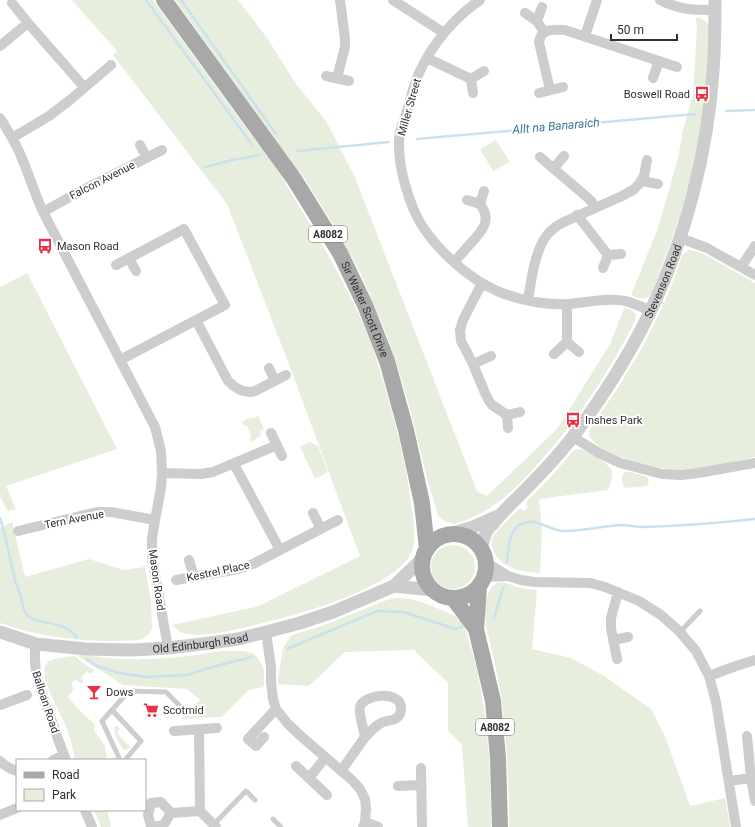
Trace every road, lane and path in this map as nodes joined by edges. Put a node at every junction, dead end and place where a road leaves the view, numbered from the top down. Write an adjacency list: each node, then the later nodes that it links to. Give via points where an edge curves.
1 (164, 0): 84 (main road, Sir Walter Scott Drive / A8082, via 294,179 340,253 365,305 387,361)
2 (340, 0): 23 (street, via 345,47)
3 (393, 0): 14 (street)
4 (480, 0): 14 (street, Miller Street)
5 (597, 0): 15 (street)
6 (660, 0): 8 (street, via 671,6 688,9)
7 (12, 3): 12 (street)
8 (715, 5): 49 (street, Stevenson Road, via 708,122 696,181)
9 (542, 7): 11 (street)
10 (525, 13): 11 (street)
11 (536, 21): 13 (street)
12 (28, 23): 16 (street); 27 (street)
13 (544, 32): 15 (street, via 565,30); 29 (street, via 539,42)
14 (444, 33): 17 (street, Miller Street)
15 (585, 36): 18 (street)
16 (0, 46)
17 (427, 58): 24 (street); 54 (street, Miller Street, via 413,89 398,145 409,198 421,223 436,245)
18 (659, 61): 20 (street); 25 (street)
19 (111, 65): 27 (street)
20 (677, 67)
21 (484, 71): 24 (street)
22 (326, 76): 23 (street)
23 (337, 78): 26 (street)
24 (471, 78): 30 (street)
25 (653, 78)
26 (349, 82)
27 (84, 87): 33 (street, via 49,116)
28 (563, 88): 29 (street)
29 (550, 90): 31 (street)
30 (473, 93)
31 (539, 94)
32 (0, 118): 33 (street, Mason Road)
33 (12, 138): 47 (street, Mason Road)
34 (140, 145): 38 (street)
35 (162, 150): 38 (street, Falcon Avenue)
36 (564, 156): 40 (street)
37 (540, 157): 40 (street)
38 (147, 158): 47 (street, Falcon Avenue)
39 (647, 160): 41 (street)
40 (554, 168): 46 (street, via 588,198)
41 (641, 180): 42 (street); 46 (street, via 633,190)
42 (658, 184)
43 (484, 191): 45 (street)
44 (467, 200): 45 (street)
45 (480, 204): 54 (street, via 486,214 486,224)
46 (595, 208): 48 (street)
47 (43, 212): 69 (street, Mason Road)
48 (578, 215): 52 (street); 61 (street, via 556,227 541,244)
49 (680, 238): 56 (street, via 707,248); 63 (street, Stevenson Road)
50 (755, 246): 56 (street)
51 (621, 254): 52 (street)
52 (608, 255): 57 (street)
53 (129, 258): 55 (street); 58 (street); 64 (street, via 184,230 228,304)
54 (454, 262): 60 (street, Miller Street)
55 (116, 265)
56 (741, 267): 59 (street)
57 (603, 268)
58 (136, 271)
59 (755, 275)
60 (482, 283): 61 (street, Miller Street); 70 (street, via 460,330 461,341)
61 (528, 300): 62 (street, Miller Street, via 547,304)
62 (567, 304): 63 (street, Miller Street, via 613,300 624,301); 65 (street)
63 (651, 311): 78 (street, Stevenson Road, via 614,378)
64 (196, 320): 69 (street); 73 (street, via 233,387 251,392)
65 (567, 342): 66 (street); 67 (street)
66 (579, 352)
67 (554, 354)
68 (491, 356): 70 (street)
69 (120, 360): 83 (street, Mason Road, via 154,427 161,451)
70 (473, 364): 75 (street, via 489,401)
71 (269, 368): 73 (street)
72 (286, 375): 73 (street)
73 (275, 381)
74 (520, 412): 75 (street)
75 (507, 415): 76 (street)
76 (508, 428)
77 (271, 433): 79 (street)
78 (573, 437): 81 (street, via 620,463 662,474 698,473); 86 (street, Stevenson Road)
79 (276, 444): 80 (street); 82 (street)
80 (282, 456)
81 (755, 463)
82 (234, 464): 83 (street, via 202,474); 92 (street)
83 (162, 473): 87 (street, Mason Road)
84 (422, 503): 91 (main road, Sir Walter Scott Drive / A8082, via 434,523); 93 (main road, Sir Walter Scott Drive / A8082)
85 (313, 513): 89 (street)
86 (500, 515): 91 (street, Stevenson Road, via 473,527); 95 (street, Stevenson Road, via 487,531)
87 (155, 520): 90 (street, Tern Avenue, via 98,512); 111 (street, Mason Road, via 152,557)
88 (338, 520): 89 (street, Kestrel Place)
89 (321, 529): 92 (street, Kestrel Place)
90 (18, 531)
91 (448, 534): 93 (main road, via 430,544); 95 (main road, via 463,534 473,539)
92 (280, 550): 97 (street, Kestrel Place, via 253,564)
93 (424, 554): 99 (street, Old Edinburgh Road); 100 (main road, A8082, via 423,575)
94 (189, 560): 97 (street)
95 (483, 569): 96 (street); 96 (street); 102 (main road, via 470,594); 104 (main road, A8082)
96 (508, 576): 101 (street, via 535,582 590,584)
97 (194, 577): 98 (street, Kestrel Place)
98 (176, 580)
99 (394, 586): 100 (street, Old Edinburgh Road); 106 (street, Old Edinburgh Road, via 333,612)
100 (432, 590): 102 (main road, via 442,596)
101 (618, 592): 107 (street, via 661,615); 109 (street, via 611,618)
102 (453, 598): 104 (main road, A8082)
103 (700, 611): 107 (lane)
104 (476, 629): 155 (main road, A8082, via 493,701)
105 (0, 632): 110 (street, Old Edinburgh Road)
106 (266, 632): 111 (street, Old Edinburgh Road); 118 (street)
107 (680, 632): 114 (street, via 696,650)
108 (628, 637): 109 (street)
109 (613, 640): 112 (street)
110 (36, 644): 111 (street, Old Edinburgh Road, via 132,650); 126 (street, Balloan Road, via 34,664 39,685)
111 (168, 648)
112 (618, 659)
113 (755, 660): 114 (street)
114 (709, 676): 137 (street, via 716,702)
115 (27, 695): 116 (street)
116 (0, 705)
117 (183, 709): 119 (lane, via 166,692 129,691)
118 (276, 709): 124 (street, via 248,739 256,746); 127 (street, via 302,738)
119 (112, 710): 128 (lane, via 102,720); 129 (lane, via 142,742)
120 (216, 728): 121 (street)
121 (199, 729): 122 (street); 145 (street)
122 (174, 731)
123 (747, 736): 136 (street)
124 (264, 737)
125 (365, 737): 125 (street, via 360,712 362,702 379,696 396,698 400,704 399,716 380,723); 134 (street)
126 (65, 758)
127 (326, 758): 134 (street); 135 (street)
128 (120, 759)
129 (126, 759)
130 (0, 761): 133 (street)
131 (296, 766): 135 (street)
132 (421, 768): 138 (street)
133 (16, 770)
134 (342, 771): 149 (street, via 360,789 365,799)
135 (309, 778): 140 (street)
136 (751, 778): 137 (street); 142 (street)
137 (729, 781): 156 (street)
138 (421, 785): 139 (street); 154 (street)
139 (398, 786)
140 (327, 795)
141 (255, 800): 150 (lane, via 246,791)
142 (755, 801)
143 (16, 808): 147 (street)
144 (85, 811): 151 (street)
145 (200, 811): 146 (street); 150 (street)
146 (171, 813)
147 (0, 815)
148 (273, 819): 152 (lane)
149 (364, 824): 153 (street)
150 (215, 826)
151 (92, 827)
152 (281, 827)
153 (378, 827)
154 (422, 827)
155 (500, 827)
156 (736, 827)

